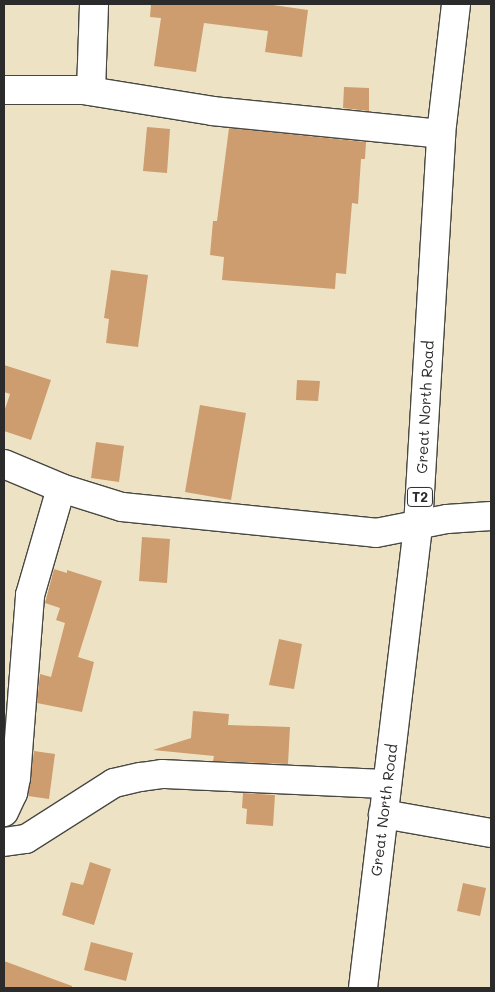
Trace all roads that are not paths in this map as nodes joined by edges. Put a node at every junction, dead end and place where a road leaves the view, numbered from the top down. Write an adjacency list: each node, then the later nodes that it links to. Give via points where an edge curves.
1 (94, 4): 4 (main road)
2 (456, 4): 5 (main road, Great North Road / T2)
3 (4, 90): 4 (main road, via 62,88)
4 (91, 91): 5 (main road, via 212,110)
5 (441, 134): 9 (main road, Great North Road / T2)
6 (4, 464): 7 (main road)
7 (61, 488): 9 (main road, via 122,507 376,533); 11 (main road, via 30,595 16,778)
8 (491, 516): 9 (main road, via 447,519)
9 (418, 526): 10 (main road, Great North Road / T2)
10 (387, 784): 12 (main road, Great North Road / T2); 14 (main road, via 163,774 141,777 114,783 26,839)
11 (4, 812)
12 (383, 814): 13 (main road); 15 (main road, Great North Road / T2)
13 (491, 833)
14 (4, 842)
15 (363, 988)

